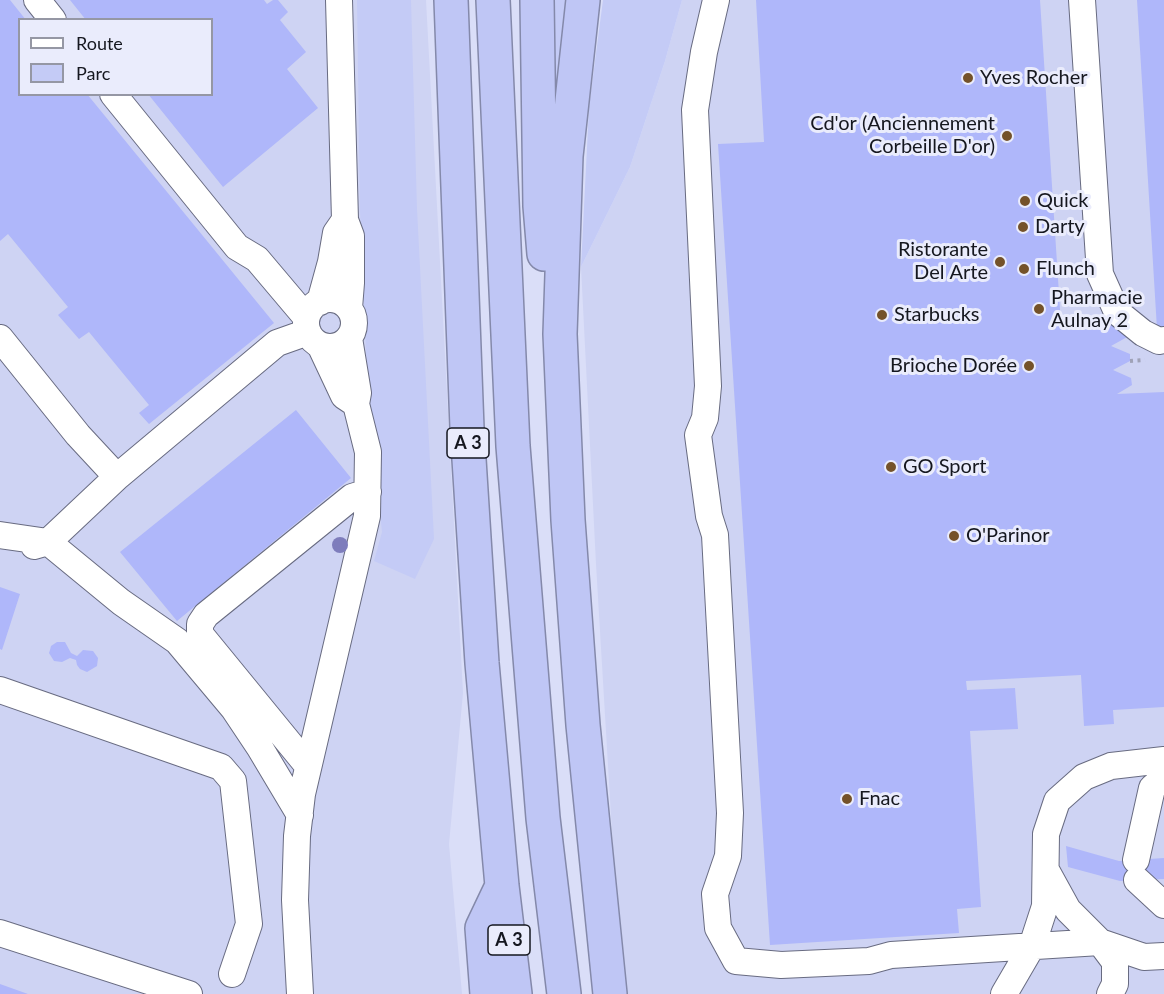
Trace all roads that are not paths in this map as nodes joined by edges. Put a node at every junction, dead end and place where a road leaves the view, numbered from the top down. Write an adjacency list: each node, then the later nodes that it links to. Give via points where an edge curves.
1 (37, 0): 9 (street)
2 (339, 0): 11 (street)
3 (451, 0): 30 (highway, A 3, via 467,428)
4 (493, 0): 41 (highway, A 3, via 513,446 543,818)
5 (537, 0): 14 (highway, via 540,206 546,290)
6 (583, 0): 14 (highway, via 566,156)
7 (716, 0): 34 (street, via 695,110 708,386 705,418 698,435 715,535 730,813 728,856 715,894 718,928 736,961 781,965)
8 (1082, 0): 17 (street, via 1100,274 1117,312 1143,333)
9 (51, 18)
10 (115, 96): 13 (street, via 237,247 257,260)
11 (345, 219): 12 (street, via 351,236); 13 (street, via 336,233)
12 (349, 308): 13 (street, via 335,299); 16 (street, via 354,323)
13 (313, 324): 16 (street, via 335,346); 18 (street, via 344,396); 19 (street, via 277,343)
14 (560, 334): 42 (highway, via 568,520)
15 (0, 338): 19 (street)
16 (349, 338): 18 (street, via 358,393)
17 (1164, 340)
18 (356, 404): 20 (street, via 368,452)
19 (117, 477): 22 (street)
20 (368, 492): 26 (street, via 367,516); 26 (street, via 352,497 206,615 200,624 200,634)
21 (0, 535): 22 (street)
22 (48, 542): 23 (street); 28 (street, via 121,602 177,641 234,709)
23 (0, 550)
24 (0, 690): 36 (street, via 221,767 233,781 249,924)
25 (1164, 760): 29 (street, via 1111,766 1084,777 1057,801 1046,834)
26 (308, 766): 28 (street)
27 (1164, 778): 31 (street, via 1152,788 1136,870)
28 (300, 815): 38 (street, via 295,900)
29 (1046, 870): 33 (street, via 1068,910); 34 (street, via 1044,906)
30 (502, 886): 39 (highway, via 482,927); 40 (highway, A 3)
31 (1164, 905)
32 (0, 933): 37 (street)
33 (1100, 942): 34 (street); 35 (street, via 1144,957); 44 (street, via 1114,962 1115,984)
34 (1032, 946): 43 (street)
35 (1164, 956)
36 (232, 974)
37 (189, 994)
38 (300, 994)
39 (487, 994)
40 (515, 994)
41 (564, 994)
42 (610, 994)
43 (1004, 994)
44 (1110, 994)

